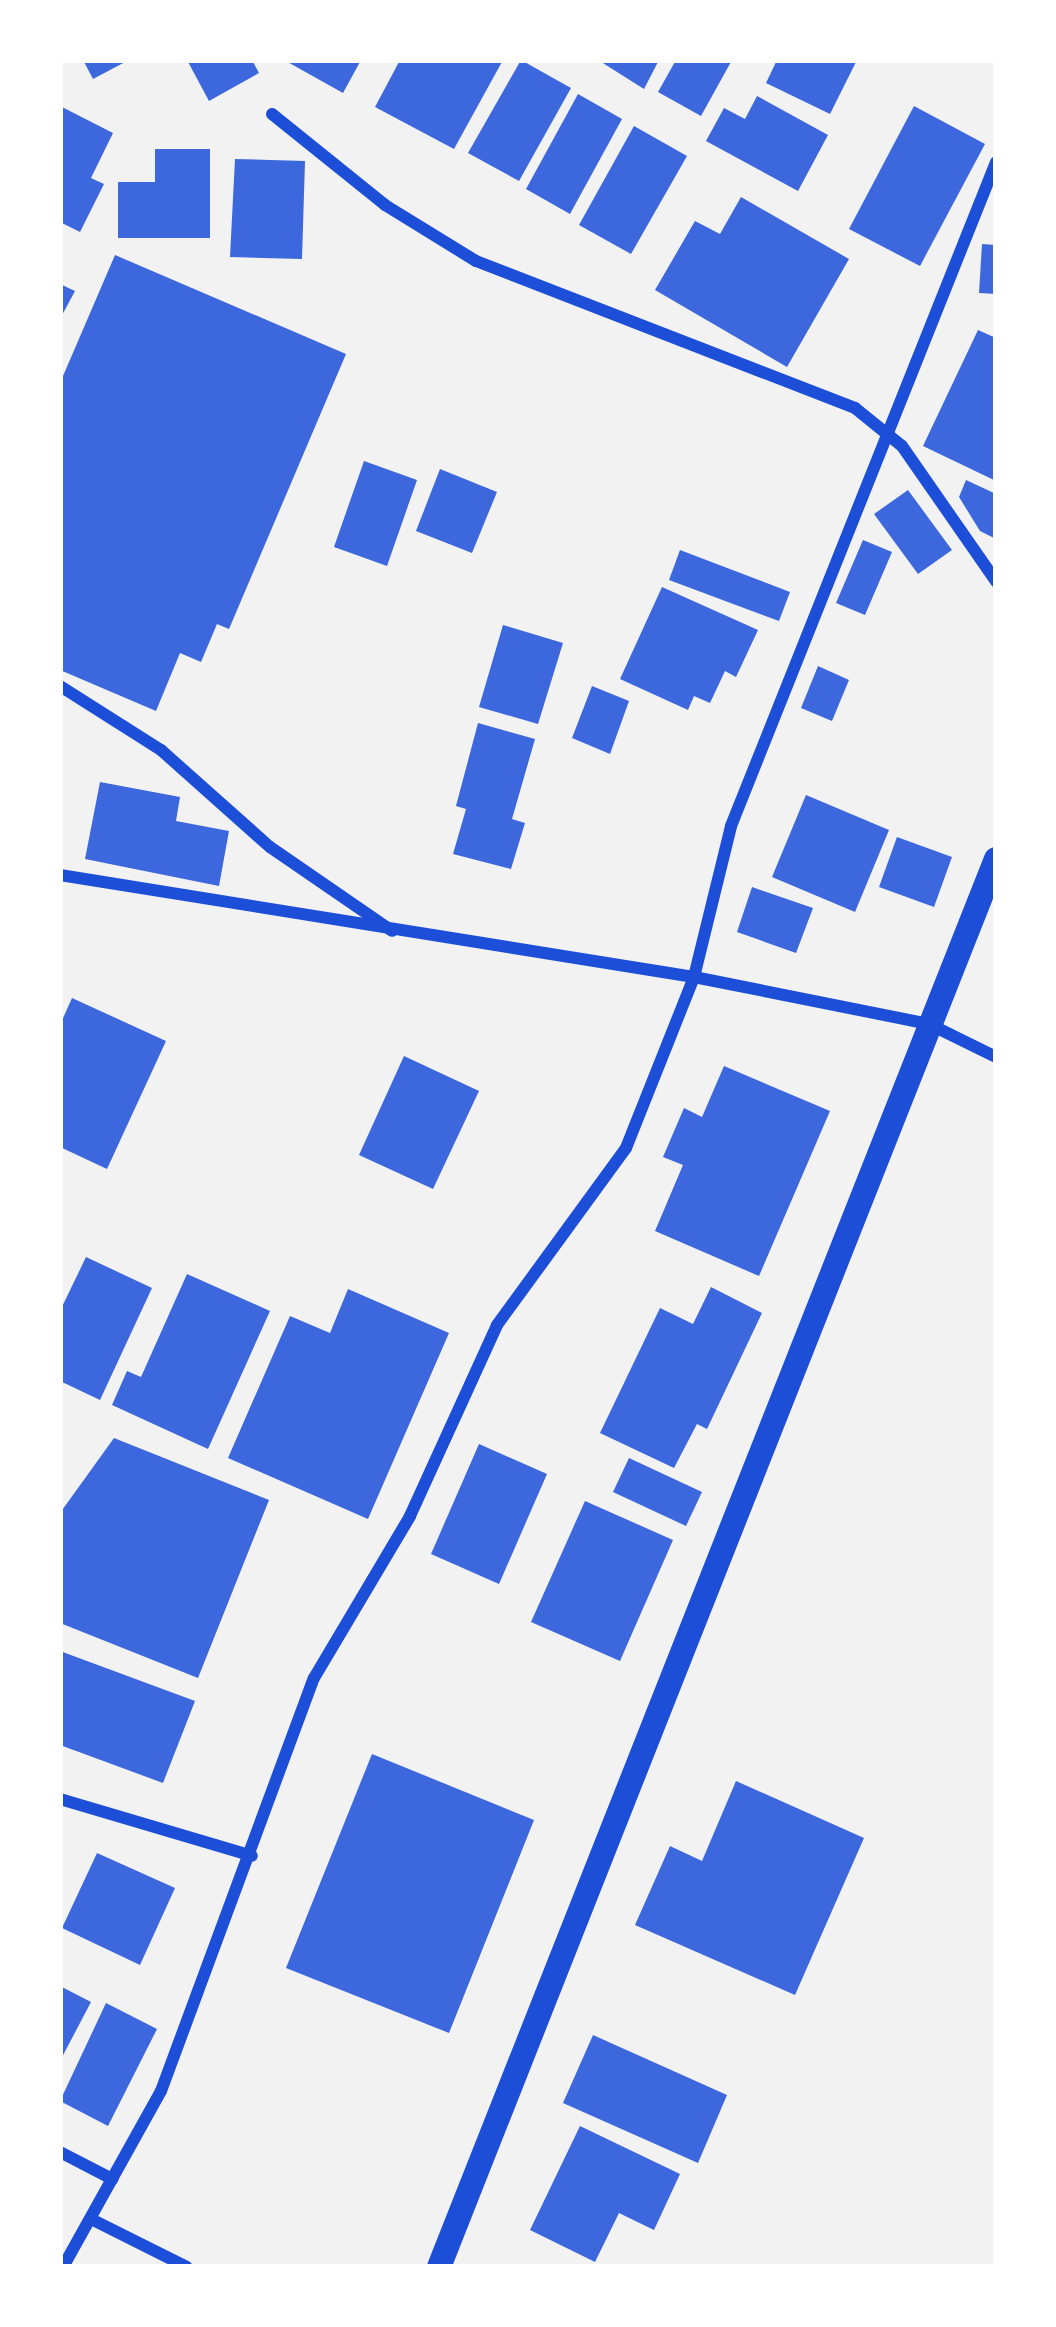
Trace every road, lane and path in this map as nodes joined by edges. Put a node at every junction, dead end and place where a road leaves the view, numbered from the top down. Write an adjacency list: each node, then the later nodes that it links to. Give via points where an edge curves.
1 (272, 114): 3 (street, via 385,205 476,261 855,408)
2 (996, 162): 3 (street)
3 (888, 435): 4 (street); 9 (street, via 730,826)
4 (996, 581)
5 (60, 686): 8 (street, via 161,750 270,847)
6 (996, 859): 10 (main road)
7 (60, 875): 8 (street)
8 (398, 935): 9 (street)
9 (694, 977): 10 (street); 13 (street, via 626,1148 497,1325 410,1516 314,1678)
10 (929, 1024): 11 (street); 19 (main road)
11 (996, 1057)
12 (60, 1799): 13 (street)
13 (253, 1856): 15 (street, via 161,2091)
14 (60, 2152): 15 (street)
15 (112, 2179): 16 (street)
16 (91, 2218): 17 (street); 18 (street)
17 (63, 2267)
18 (187, 2267)
19 (439, 2267)

